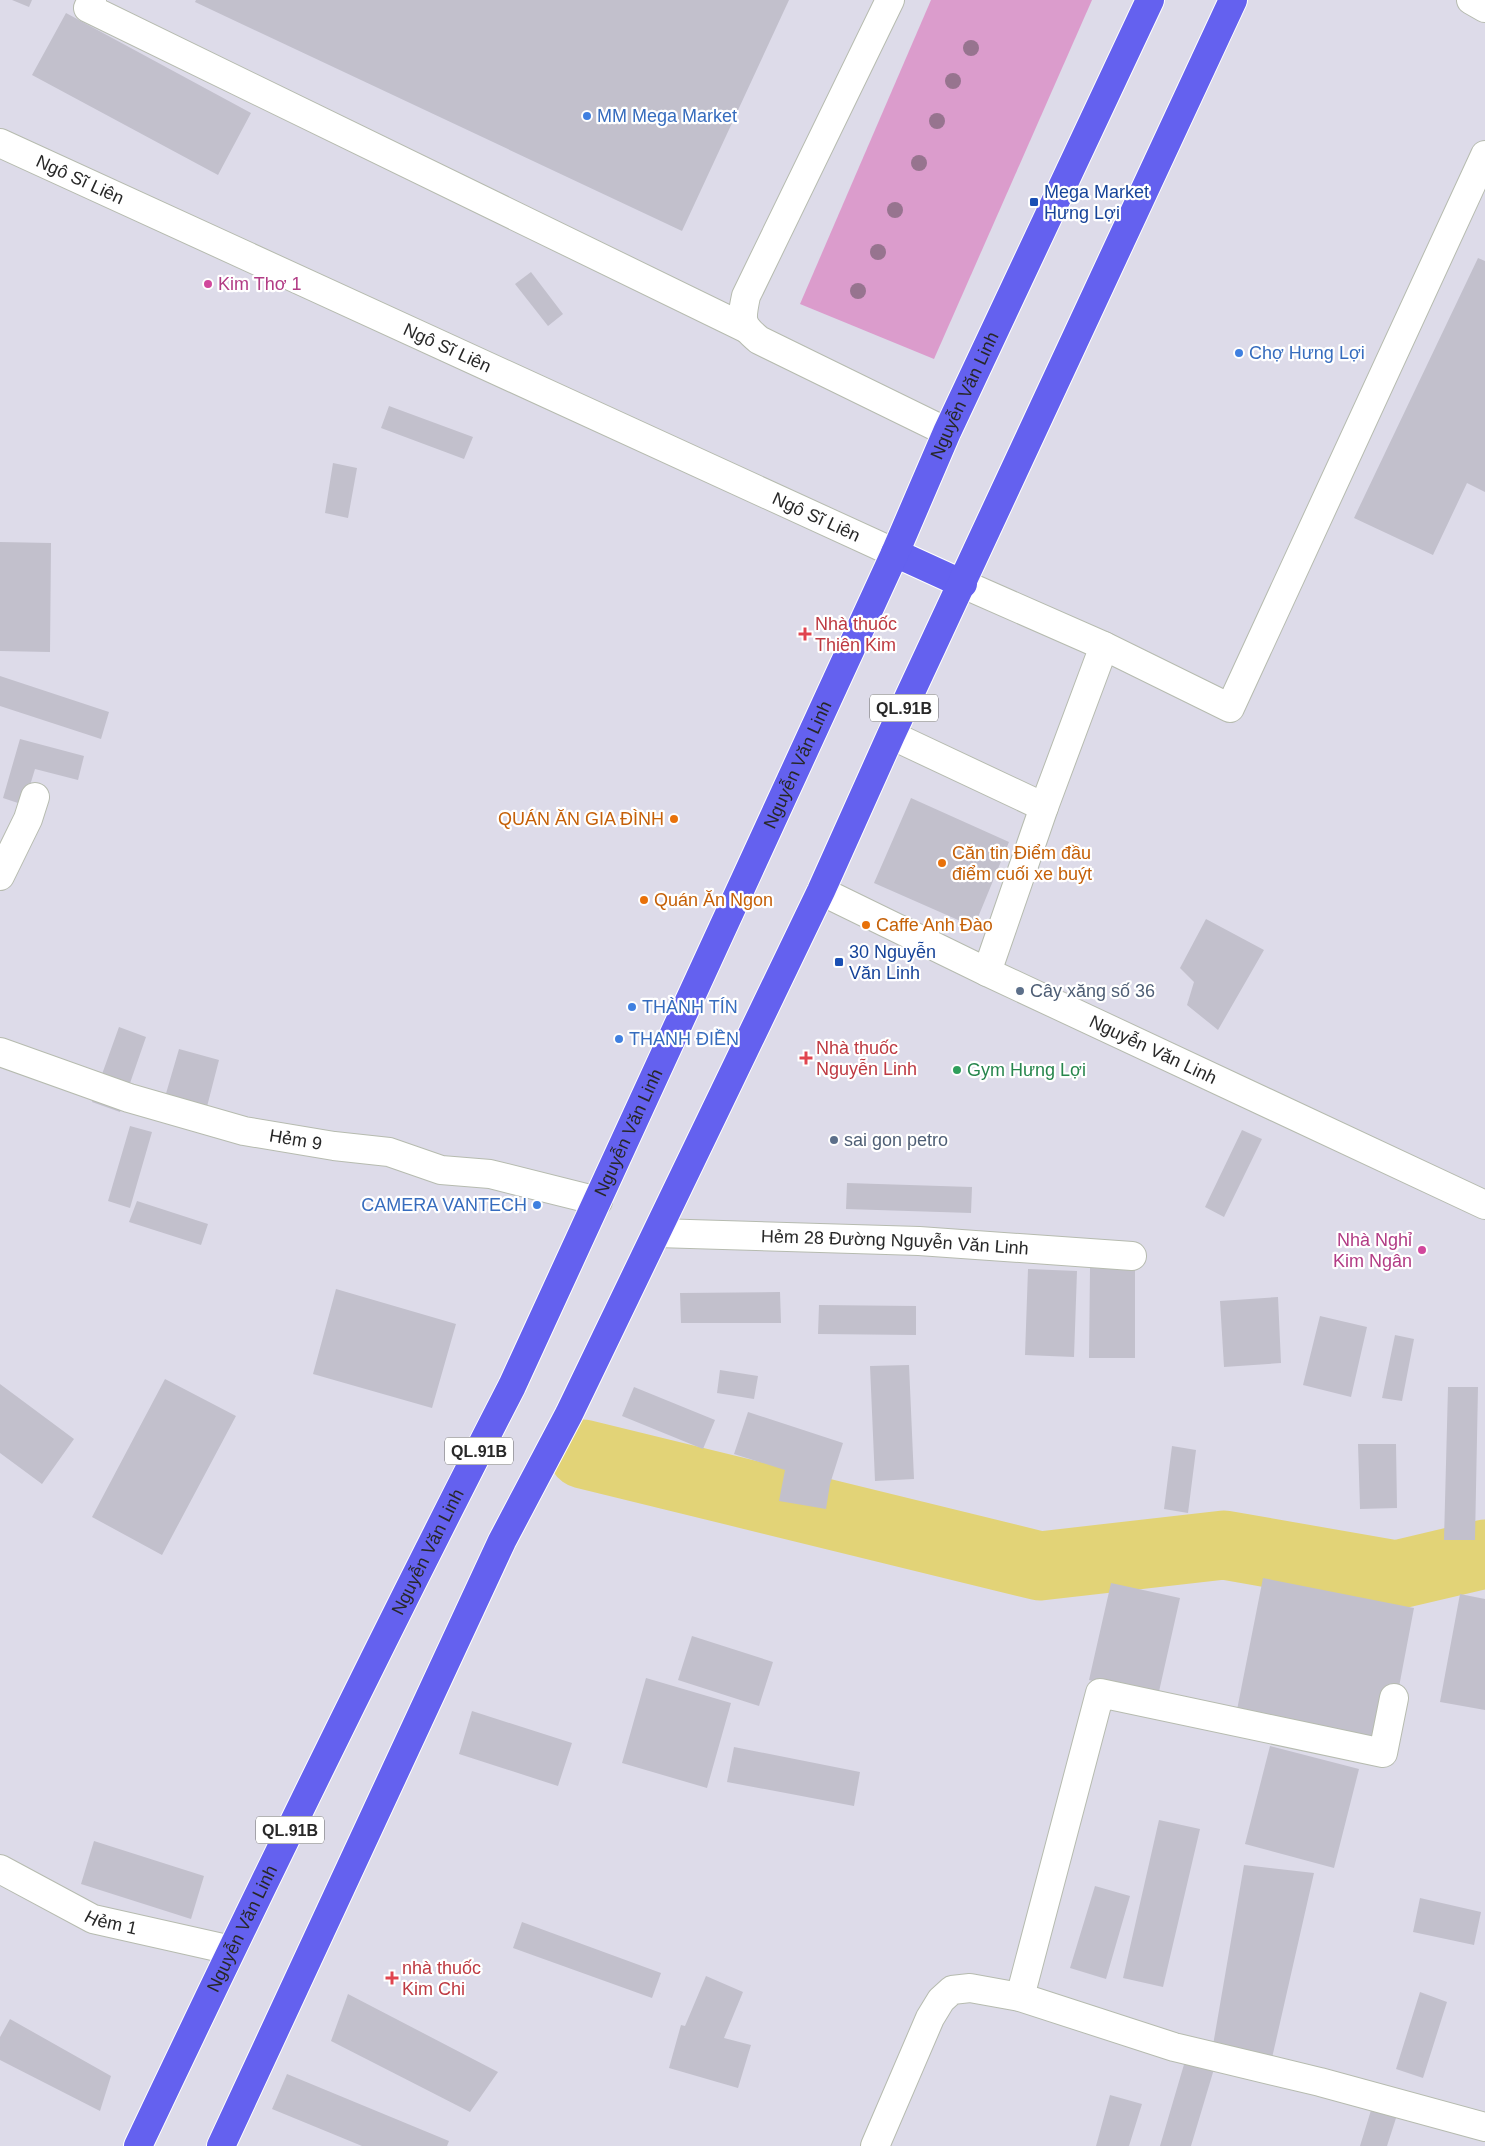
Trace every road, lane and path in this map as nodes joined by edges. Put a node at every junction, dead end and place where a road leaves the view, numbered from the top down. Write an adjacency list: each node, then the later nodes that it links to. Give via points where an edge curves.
1 (92, 0): 9 (street, via 88,8)
2 (890, 0): 9 (street, via 746,296 742,313)
3 (1150, 0): 10 (highway, Nguyễn Văn Linh / QL.91B)
4 (1233, 0): 12 (highway, QL.91B)
5 (1471, 0): 6 (street)
6 (1485, 8)
7 (0, 143): 11 (street, Ngô Sĩ Liên)
8 (1485, 155): 13 (street, via 1230,708)
9 (745, 328): 10 (street, via 766,344)
10 (947, 432): 11 (highway, Nguyễn Văn Linh / QL.91B)
11 (895, 553): 12 (highway); 21 (highway, Nguyễn Văn Linh / QL.91B)
12 (963, 584): 13 (street); 14 (highway, QL.91B)
13 (1104, 646): 16 (street)
14 (891, 735): 16 (street); 18 (highway, QL.91B)
15 (35, 796): 17 (street, via 28,820)
16 (1044, 807): 19 (street)
17 (0, 876)
18 (821, 891): 19 (street, Nguyễn Văn Linh); 23 (highway, QL.91B)
19 (988, 972): 22 (street, Nguyễn Văn Linh)
20 (0, 1052): 21 (street, Hẻm 9, via 129,1098 244,1131 389,1152 441,1170 490,1174)
21 (598, 1201): 27 (highway, Nguyễn Văn Linh / QL.91B, via 512,1386)
22 (1485, 1206)
23 (656, 1234): 24 (street, Hẻm 28 Đường Nguyễn Văn Linh, via 919,1241); 31 (highway, QL.91B, via 569,1414 502,1541)
24 (1132, 1256)
25 (1394, 1698): 28 (street, via 1383,1753 1100,1693)
26 (0, 1869): 27 (street, Hẻm 1, via 93,1919)
27 (231, 1950): 30 (highway, Nguyễn Văn Linh / QL.91B)
28 (1020, 1997): 29 (street, via 1174,2046); 32 (street, via 970,1988 952,1990 941,2000 930,2018)
29 (1485, 2127)
30 (138, 2146)
31 (221, 2146)
32 (875, 2146)

